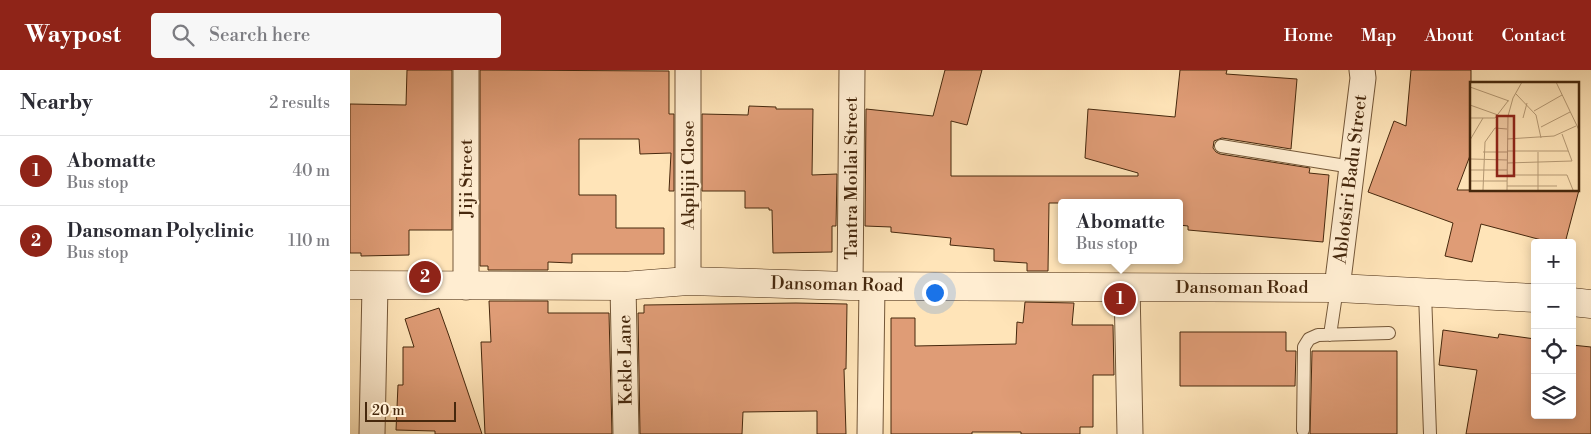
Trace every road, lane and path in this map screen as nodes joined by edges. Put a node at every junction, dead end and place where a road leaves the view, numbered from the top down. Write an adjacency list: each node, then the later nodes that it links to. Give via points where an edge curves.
1 (466, 70): 11 (street, Jiji Street)
2 (688, 70): 7 (street, Akplijii Close)
3 (852, 70): 10 (street, Tantra Moilai Street)
4 (1362, 70): 6 (street, Ablotsiri Badu Street)
5 (1221, 146): 6 (lane)
6 (1352, 166): 13 (street, Ablotsiri Badu Street)
7 (688, 280): 9 (main road, Dansoman Road); 10 (main road, Dansoman Road)
8 (362, 285): 11 (main road, Dansoman Road); 21 (street)
9 (623, 286): 11 (main road, Dansoman Road); 22 (street, Kekle Lane)
10 (861, 286): 12 (main road, Dansoman Road); 23 (street, Tantra Moilai Street)
11 (466, 287)
12 (1127, 287): 13 (main road, Dansoman Road); 24 (street)
13 (1337, 288): 14 (main road, Dansoman Road); 19 (lane)
14 (1425, 293): 15 (main road, Dansoman Road); 25 (lane)
15 (1531, 298)
16 (1576, 302): 17 (main road)
17 (1591, 304)
18 (1389, 333): 19 (lane)
19 (1330, 335): 20 (lane, via 1309,339 1304,347)
20 (1303, 430)
21 (372, 434)
22 (626, 434)
23 (870, 434)
24 (1130, 434)
25 (1430, 434)

